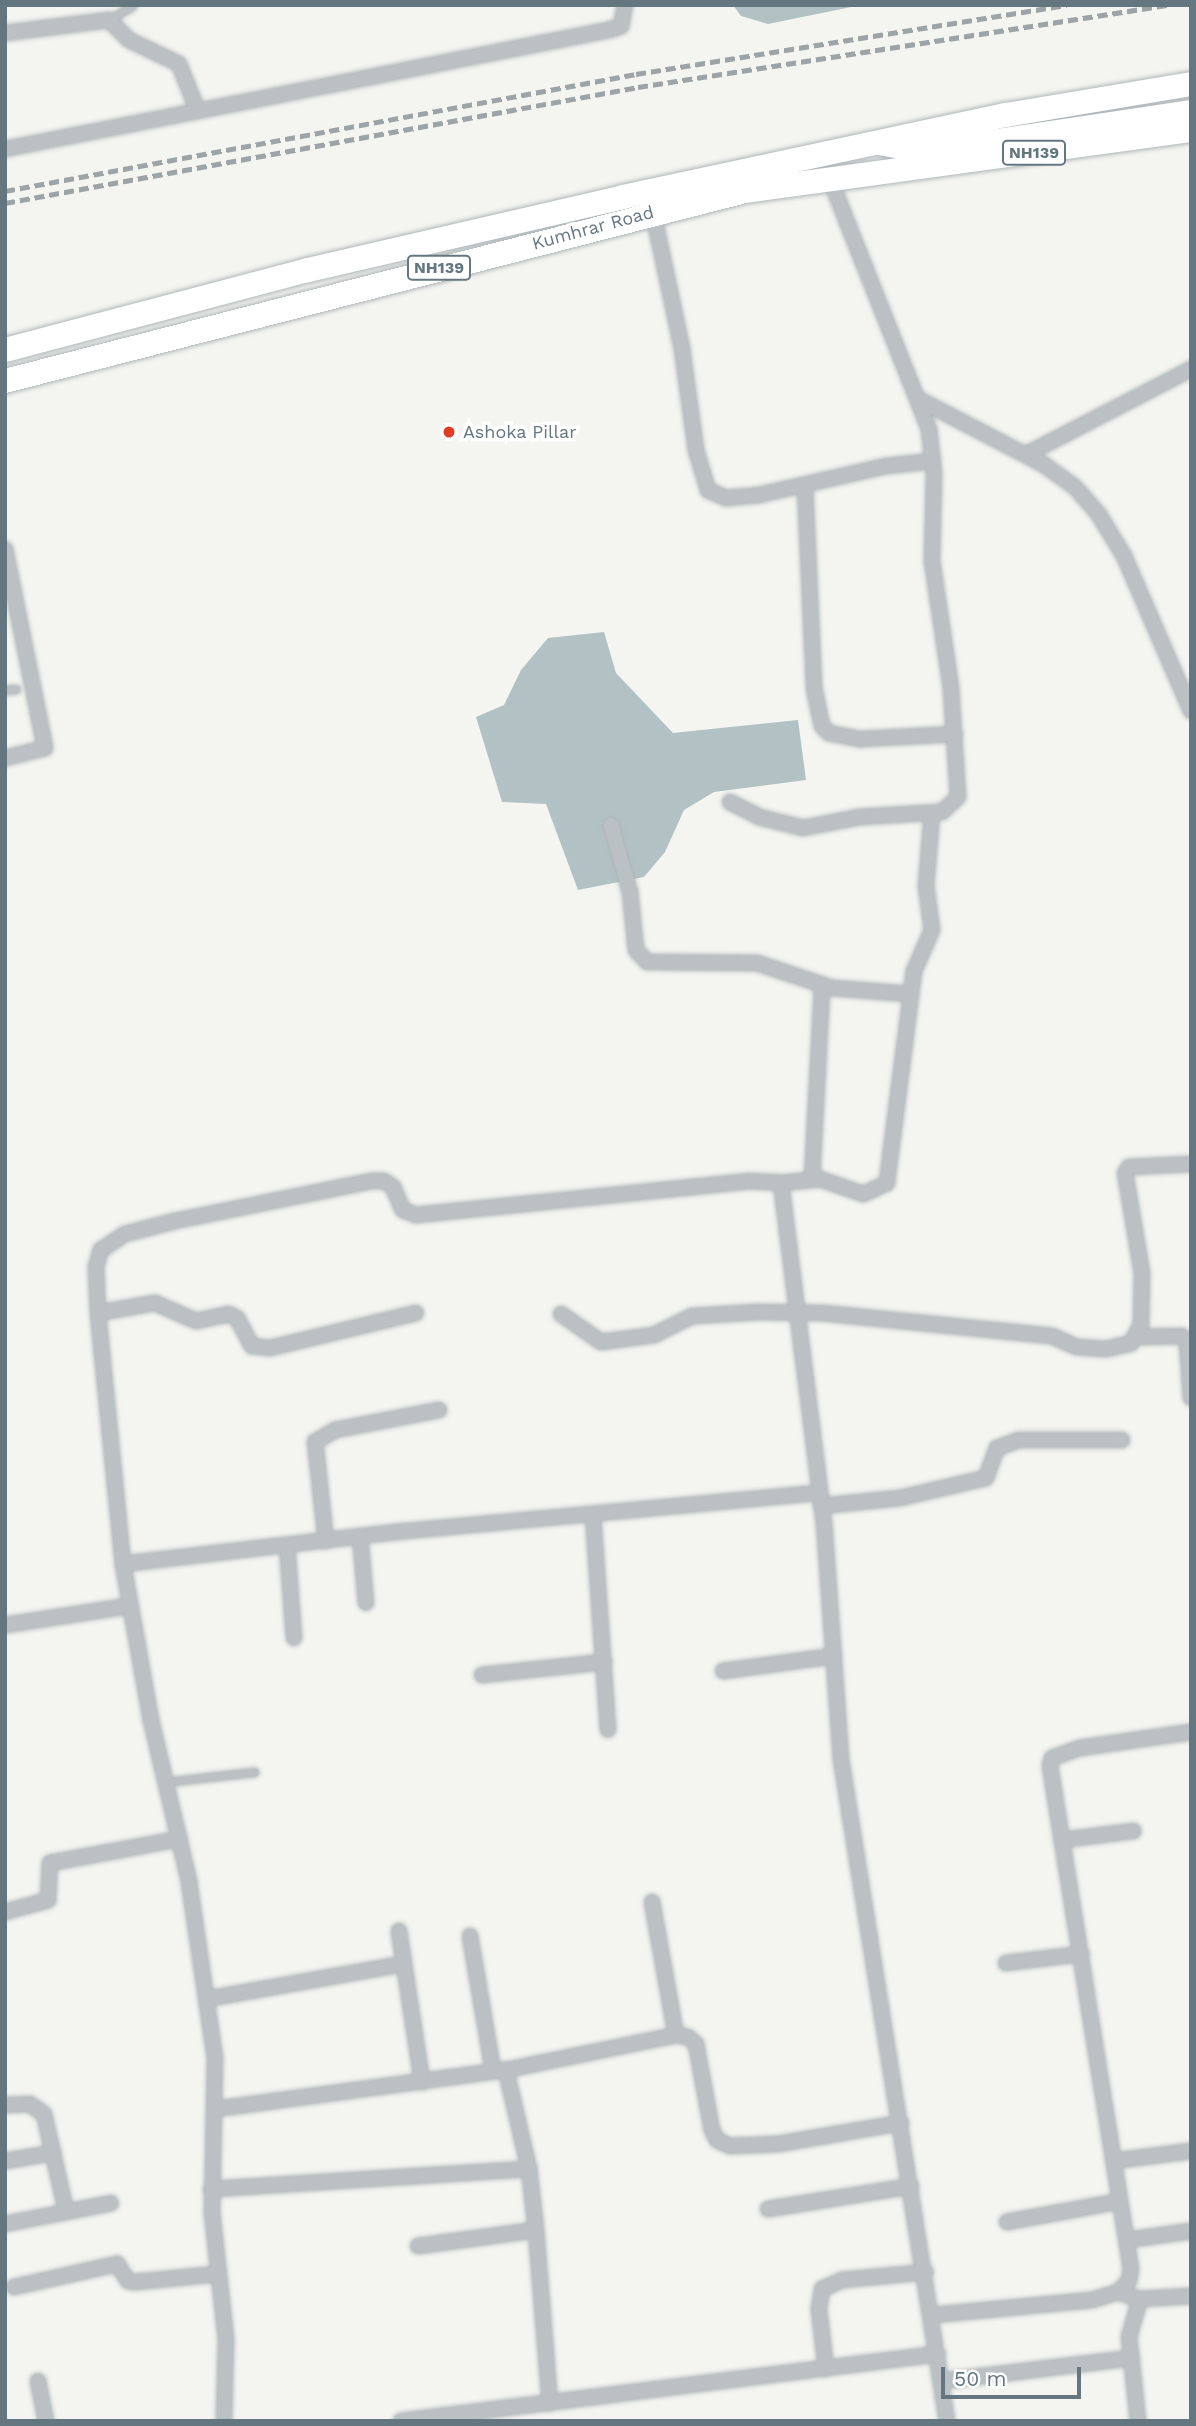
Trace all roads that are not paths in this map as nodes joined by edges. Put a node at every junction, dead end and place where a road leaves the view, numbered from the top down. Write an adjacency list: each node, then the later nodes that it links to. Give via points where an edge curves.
1 (68, 5): 5 (street)
2 (133, 5): 4 (lane)
3 (625, 5): 8 (street, via 621,26 609,30)
4 (109, 20): 5 (street); 8 (street, via 129,40 179,64)
5 (71, 21): 6 (street)
6 (5, 33)
7 (1191, 84): 11 (highway, NH139, via 1006,115)
8 (197, 108): 12 (street)
9 (1191, 110): 13 (main road)
10 (1191, 130): 14 (highway, Kumhrar Road / NH139)
11 (879, 144): 13 (main road); 17 (highway, Kumhrar Road / NH139, via 360,258)
12 (5, 149)
13 (926, 149): 14 (main road)
14 (876, 174): 15 (highway, Kumhrar Road / NH139)
15 (829, 177): 16 (highway, Kumhrar Road / NH139); 22 (street, via 850,239)
16 (653, 212): 19 (highway, Kumhrar Road / NH139); 25 (street, via 682,349 696,450 708,490 726,498)
17 (58, 335): 18 (highway, Kumhrar Road / NH139); 19 (highway)
18 (5, 350)
19 (66, 364): 21 (highway, Kumhrar Road / NH139)
20 (1191, 369): 23 (street, via 1117,403)
21 (5, 381)
22 (919, 400): 23 (street); 24 (street)
23 (1027, 454): 29 (street, via 1074,487 1113,534)
24 (933, 461): 25 (street, via 886,466); 30 (street, via 932,561)
25 (804, 487): 30 (street, via 814,688 822,726 829,733 861,738)
26 (5, 549): 31 (street, via 45,748)
27 (16, 689): 28 (lane)
28 (5, 690)
29 (1191, 711)
30 (955, 734): 33 (street, via 958,797 954,806)
31 (5, 758)
32 (730, 802): 33 (street, via 759,817 803,828 859,817)
33 (932, 813): 36 (street, via 926,886 932,930 917,958)
34 (611, 825): 35 (street, via 630,892 639,957 647,962 757,963)
35 (822, 986): 36 (street); 38 (street)
36 (910, 994): 38 (street, via 887,1183 863,1194)
37 (1191, 1164): 44 (street, via 1129,1167 1125,1173 1143,1291)
38 (812, 1180): 39 (street)
39 (781, 1183): 40 (street); 41 (street, via 748,1181 416,1215 403,1210 393,1187 384,1181 300,1192 111,1241 101,1250 96,1267)
40 (796, 1312): 43 (street, via 692,1316 654,1335 601,1342); 44 (street, via 1052,1336 1091,1349 1131,1343); 48 (street)
41 (99, 1313): 42 (street, via 155,1303 197,1321 228,1314 237,1318 252,1346 270,1348); 53 (street)
42 (416, 1313)
43 (561, 1314)
44 (1138, 1337): 45 (street, via 1182,1336 1187,1342)
45 (1191, 1398)
46 (439, 1410): 51 (street, via 335,1430 315,1442)
47 (1122, 1440): 48 (street, via 1019,1440 997,1448 986,1478 901,1498)
48 (820, 1499): 49 (street); 58 (street)
49 (593, 1516): 50 (street); 59 (street)
50 (360, 1536): 51 (street); 54 (street)
51 (326, 1541): 52 (street)
52 (287, 1545): 53 (street); 57 (street)
53 (123, 1564): 55 (street)
54 (366, 1602)
55 (129, 1606): 56 (street); 65 (street)
56 (5, 1625)
57 (294, 1638)
58 (834, 1656): 60 (street); 82 (street, via 841,1759)
59 (604, 1662): 61 (street); 62 (street)
60 (723, 1671)
61 (482, 1675)
62 (608, 1729)
63 (1191, 1732): 68 (street, via 1080,1748 1052,1758)
64 (254, 1772): 65 (lane)
65 (165, 1782): 67 (street)
66 (1133, 1831): 68 (street)
67 (180, 1839): 70 (street, via 50,1863 46,1867 48,1900); 76 (street)
68 (1062, 1840): 73 (street)
69 (652, 1902): 77 (street)
70 (5, 1912)
71 (399, 1931): 75 (street)
72 (470, 1936): 78 (street)
73 (1080, 1954): 74 (street); 86 (street)
74 (1006, 1963)
75 (404, 1964): 76 (street); 79 (street)
76 (207, 1999): 81 (street)
77 (676, 2035): 78 (street); 82 (street, via 696,2044 712,2130 717,2140 730,2146 778,2144)
78 (500, 2070): 79 (street); 87 (street)
79 (422, 2081): 81 (street)
80 (5, 2105): 84 (street, via 39,2108)
81 (216, 2109): 89 (street)
82 (901, 2123): 88 (street)
83 (1191, 2151): 86 (street)
84 (52, 2153): 85 (street); 93 (street)
85 (5, 2161)
86 (1114, 2161): 90 (street)
87 (529, 2169): 89 (street); 96 (street)
88 (911, 2186): 92 (street); 100 (street)
89 (211, 2189): 101 (street)
90 (1121, 2201): 94 (street); 98 (street)
91 (111, 2203): 93 (street)
92 (768, 2209)
93 (66, 2211): 95 (street)
94 (1007, 2222)
95 (5, 2224)
96 (536, 2230): 99 (street); 112 (street)
97 (1191, 2231): 98 (street)
98 (1127, 2240): 103 (street, via 1132,2269 1129,2281)
99 (418, 2246)
100 (926, 2272): 106 (street); 109 (street, via 842,2280 822,2289 819,2309)
101 (216, 2274): 102 (street, via 135,2282 128,2281 117,2264); 115 (street, via 226,2339)
102 (14, 2287)
103 (1118, 2292): 105 (street); 106 (street, via 1092,2300)
104 (1191, 2296): 105 (street)
105 (1140, 2299): 108 (street, via 1131,2320)
106 (933, 2315): 107 (street)
107 (938, 2354): 109 (street); 111 (street)
108 (1132, 2358): 111 (street); 118 (street)
109 (826, 2369): 112 (street)
110 (38, 2381): 114 (street)
111 (942, 2381): 117 (street)
112 (550, 2403): 113 (street)
113 (462, 2417): 116 (street)
114 (46, 2421)
115 (224, 2421)
116 (401, 2421)
117 (947, 2421)
118 (1138, 2421)

